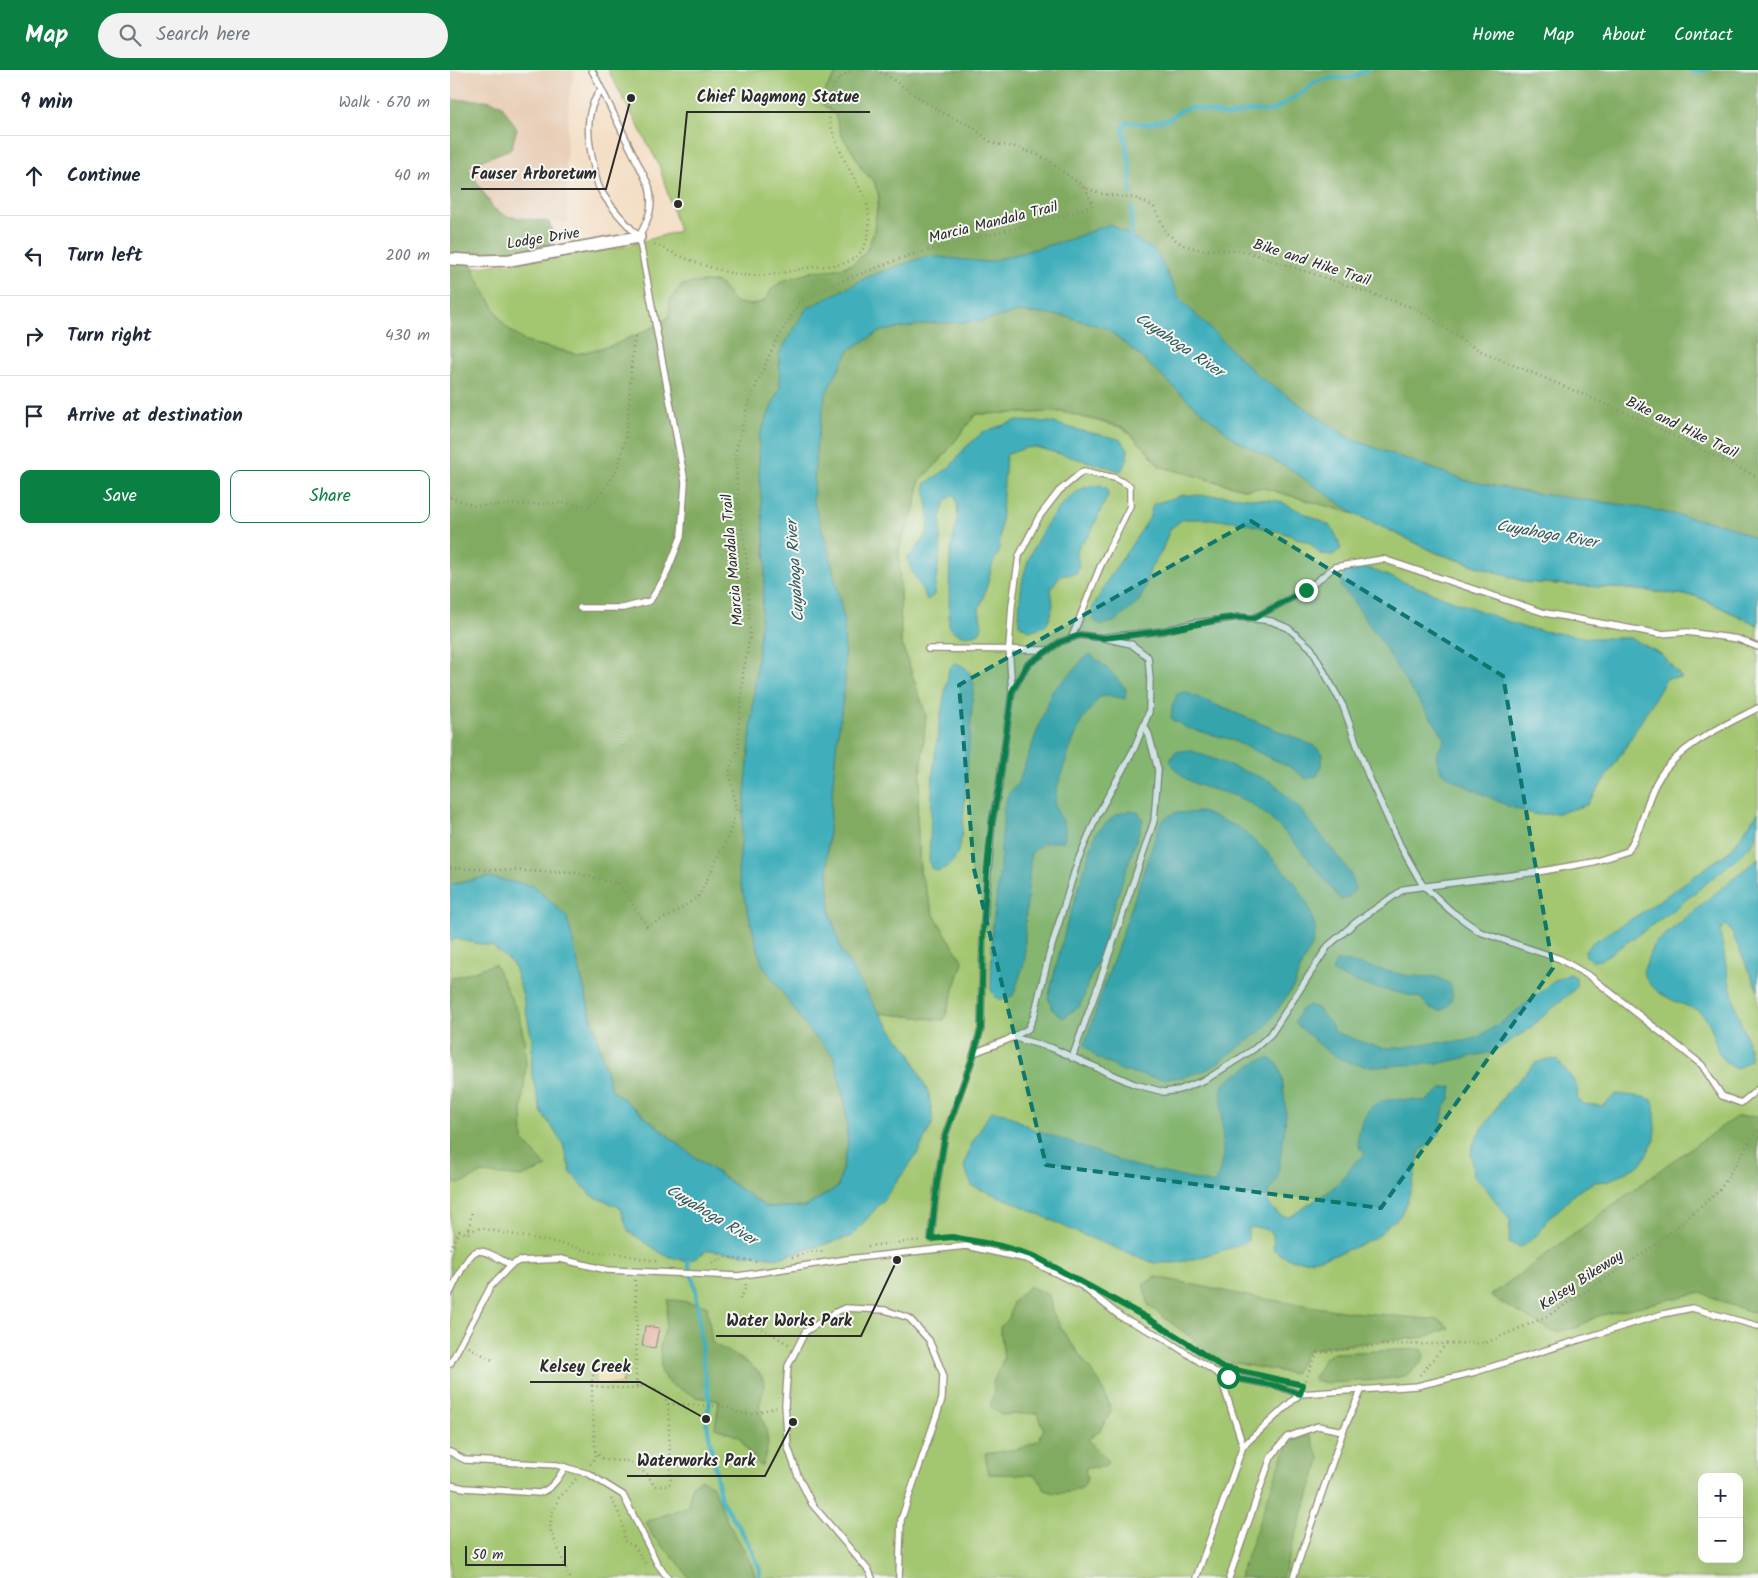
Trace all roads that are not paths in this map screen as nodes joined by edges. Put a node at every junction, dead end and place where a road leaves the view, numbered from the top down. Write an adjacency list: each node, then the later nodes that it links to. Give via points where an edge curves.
1 (592, 70): 2 (lane)
2 (601, 90): 3 (lane, via 650,186 649,218); 3 (lane, via 593,100 588,124 599,188)
3 (639, 237): 4 (street, Lodge Drive, via 510,260); 5 (lane, via 685,482 681,536 665,577 650,601 623,608)
4 (450, 259)
5 (580, 608)
6 (1254, 618): 8 (lane, via 1222,619); 9 (lane, via 1306,590 1334,567 1383,559 1545,613 1660,634 1686,632 1738,639); 16 (lane, via 1288,628 1311,648 1343,706 1368,774 1400,845)
7 (1072, 638): 8 (lane, via 1080,635); 11 (lane, via 1100,567 1130,506 1130,486 1115,478 1083,471 1059,491 1040,517 1019,556); 12 (lane)
8 (1104, 638): 15 (lane, via 1131,644 1148,657 1150,712)
9 (1758, 647)
10 (928, 650): 11 (lane)
11 (1010, 650): 12 (lane); 13 (lane)
12 (1046, 650): 13 (lane, via 1027,665)
13 (1012, 692): 18 (lane, via 990,839 981,1029)
14 (1758, 708): 16 (lane, via 1684,750 1667,766 1656,783 1628,851 1593,862 1538,872)
15 (1144, 725): 17 (lane, via 1078,860 1034,1016 1028,1029); 19 (lane, via 1150,735 1158,770 1154,821)
16 (1426, 887): 19 (lane, via 1404,890 1356,922 1328,946 1271,1034 1207,1079 1164,1092 1134,1084); 20 (lane, via 1480,932 1560,959 1592,977 1702,1065 1722,1096 1741,1104)
17 (1012, 1037): 18 (lane); 19 (lane, via 1052,1048)
18 (974, 1054): 21 (lane, via 945,1136)
19 (1072, 1058)
20 (1758, 1089)
21 (931, 1239)
22 (511, 1264): 23 (lane, via 476,1251 469,1255); 25 (lane, via 491,1286); 26 (lane, via 561,1259 606,1270 738,1276 847,1259 966,1246 1026,1259 1082,1286 1121,1317 1160,1336)
23 (450, 1293)
24 (1758, 1326): 27 (lane, via 1692,1308 1475,1372 1411,1386)
25 (450, 1364)
26 (1220, 1375): 28 (lane); 30 (lane)
27 (1362, 1389): 28 (lane); 29 (lane)
28 (1300, 1394): 30 (lane)
29 (1343, 1431): 38 (lane, via 1318,1426 1287,1437 1271,1458); 39 (lane)
30 (1243, 1446): 37 (lane)
31 (450, 1452): 32 (lane, via 465,1460 524,1462)
32 (565, 1468): 33 (lane, via 547,1491 539,1494); 34 (lane, via 589,1474 624,1495 657,1563)
33 (450, 1485)
34 (668, 1578)
35 (872, 1578): 36 (lane, via 812,1504 788,1447 785,1404 788,1366 805,1332 844,1308 885,1310 914,1322 929,1340 943,1374 942,1399 901,1520)
36 (899, 1578)
37 (1196, 1578)
38 (1229, 1578)
39 (1293, 1578)

